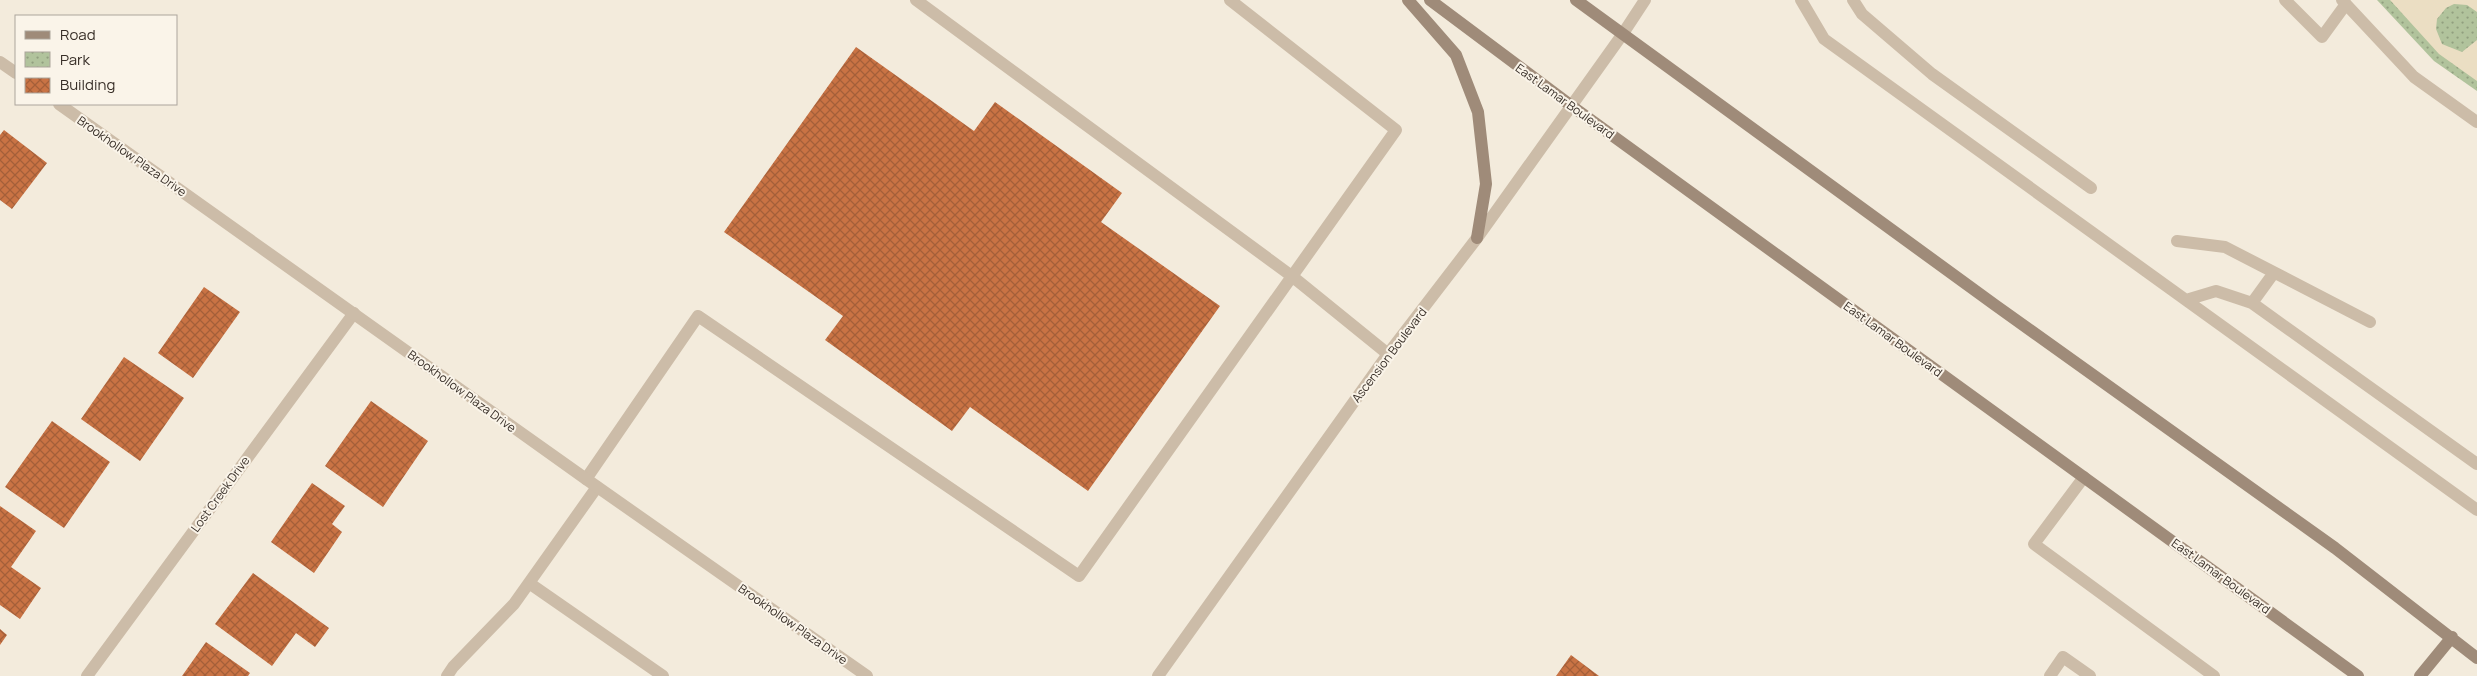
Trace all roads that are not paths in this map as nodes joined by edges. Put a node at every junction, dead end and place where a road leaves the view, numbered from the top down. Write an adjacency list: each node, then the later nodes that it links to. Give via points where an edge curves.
1 (916, 0): 21 (street)
2 (1230, 0): 21 (street, via 1396,130)
3 (1408, 0): 18 (main road, via 1456,55 1478,112 1486,184)
4 (1430, 0): 15 (main road, East Lamar Boulevard)
5 (1576, 0): 11 (main road)
6 (1645, 0): 11 (street, Ascension Boulevard)
7 (1801, 0): 22 (street, via 1824,39)
8 (1853, 0): 17 (street, via 1862,14 1932,74)
9 (2285, 0): 10 (street, via 2322,37)
10 (2344, 2): 16 (street, via 2414,77)
11 (1622, 35): 15 (street, Ascension Boulevard); 33 (main road, via 2335,548)
12 (0, 62): 13 (street)
13 (15, 72)
14 (60, 105): 24 (street, Brookhollow Plaza Drive)
15 (1572, 107): 18 (street, Ascension Boulevard); 28 (main road, East Lamar Boulevard)
16 (2477, 122)
17 (2091, 188)
18 (1477, 238): 26 (street, Ascension Boulevard)
19 (2177, 241): 20 (street, via 2225,247)
20 (2273, 274): 23 (street); 25 (street)
21 (1293, 276): 26 (street); 29 (street, via 1079,576 698,316)
22 (2186, 300): 23 (street, via 2216,291); 31 (street)
23 (2252, 303): 27 (street)
24 (354, 313): 29 (street, Brookhollow Plaza Drive); 35 (street, Lost Creek Drive)
25 (2370, 322)
26 (1388, 354): 39 (street, Ascension Boulevard)
27 (2477, 464)
28 (2084, 477): 42 (street, via 2034,544); 43 (main road, East Lamar Boulevard)
29 (586, 479): 30 (street, Brookhollow Plaza Drive)
30 (597, 487): 32 (street); 38 (street, Brookhollow Plaza Drive)
31 (2477, 510)
32 (529, 583): 36 (street, via 514,604); 37 (street)
33 (2452, 636): 34 (main road); 44 (main road)
34 (2477, 658)
35 (87, 676)
36 (447, 676)
37 (663, 676)
38 (866, 676)
39 (1158, 676)
40 (2050, 676): 41 (street, via 2063,657)
41 (2090, 676)
42 (2214, 676)
43 (2358, 676)
44 (2420, 676)

